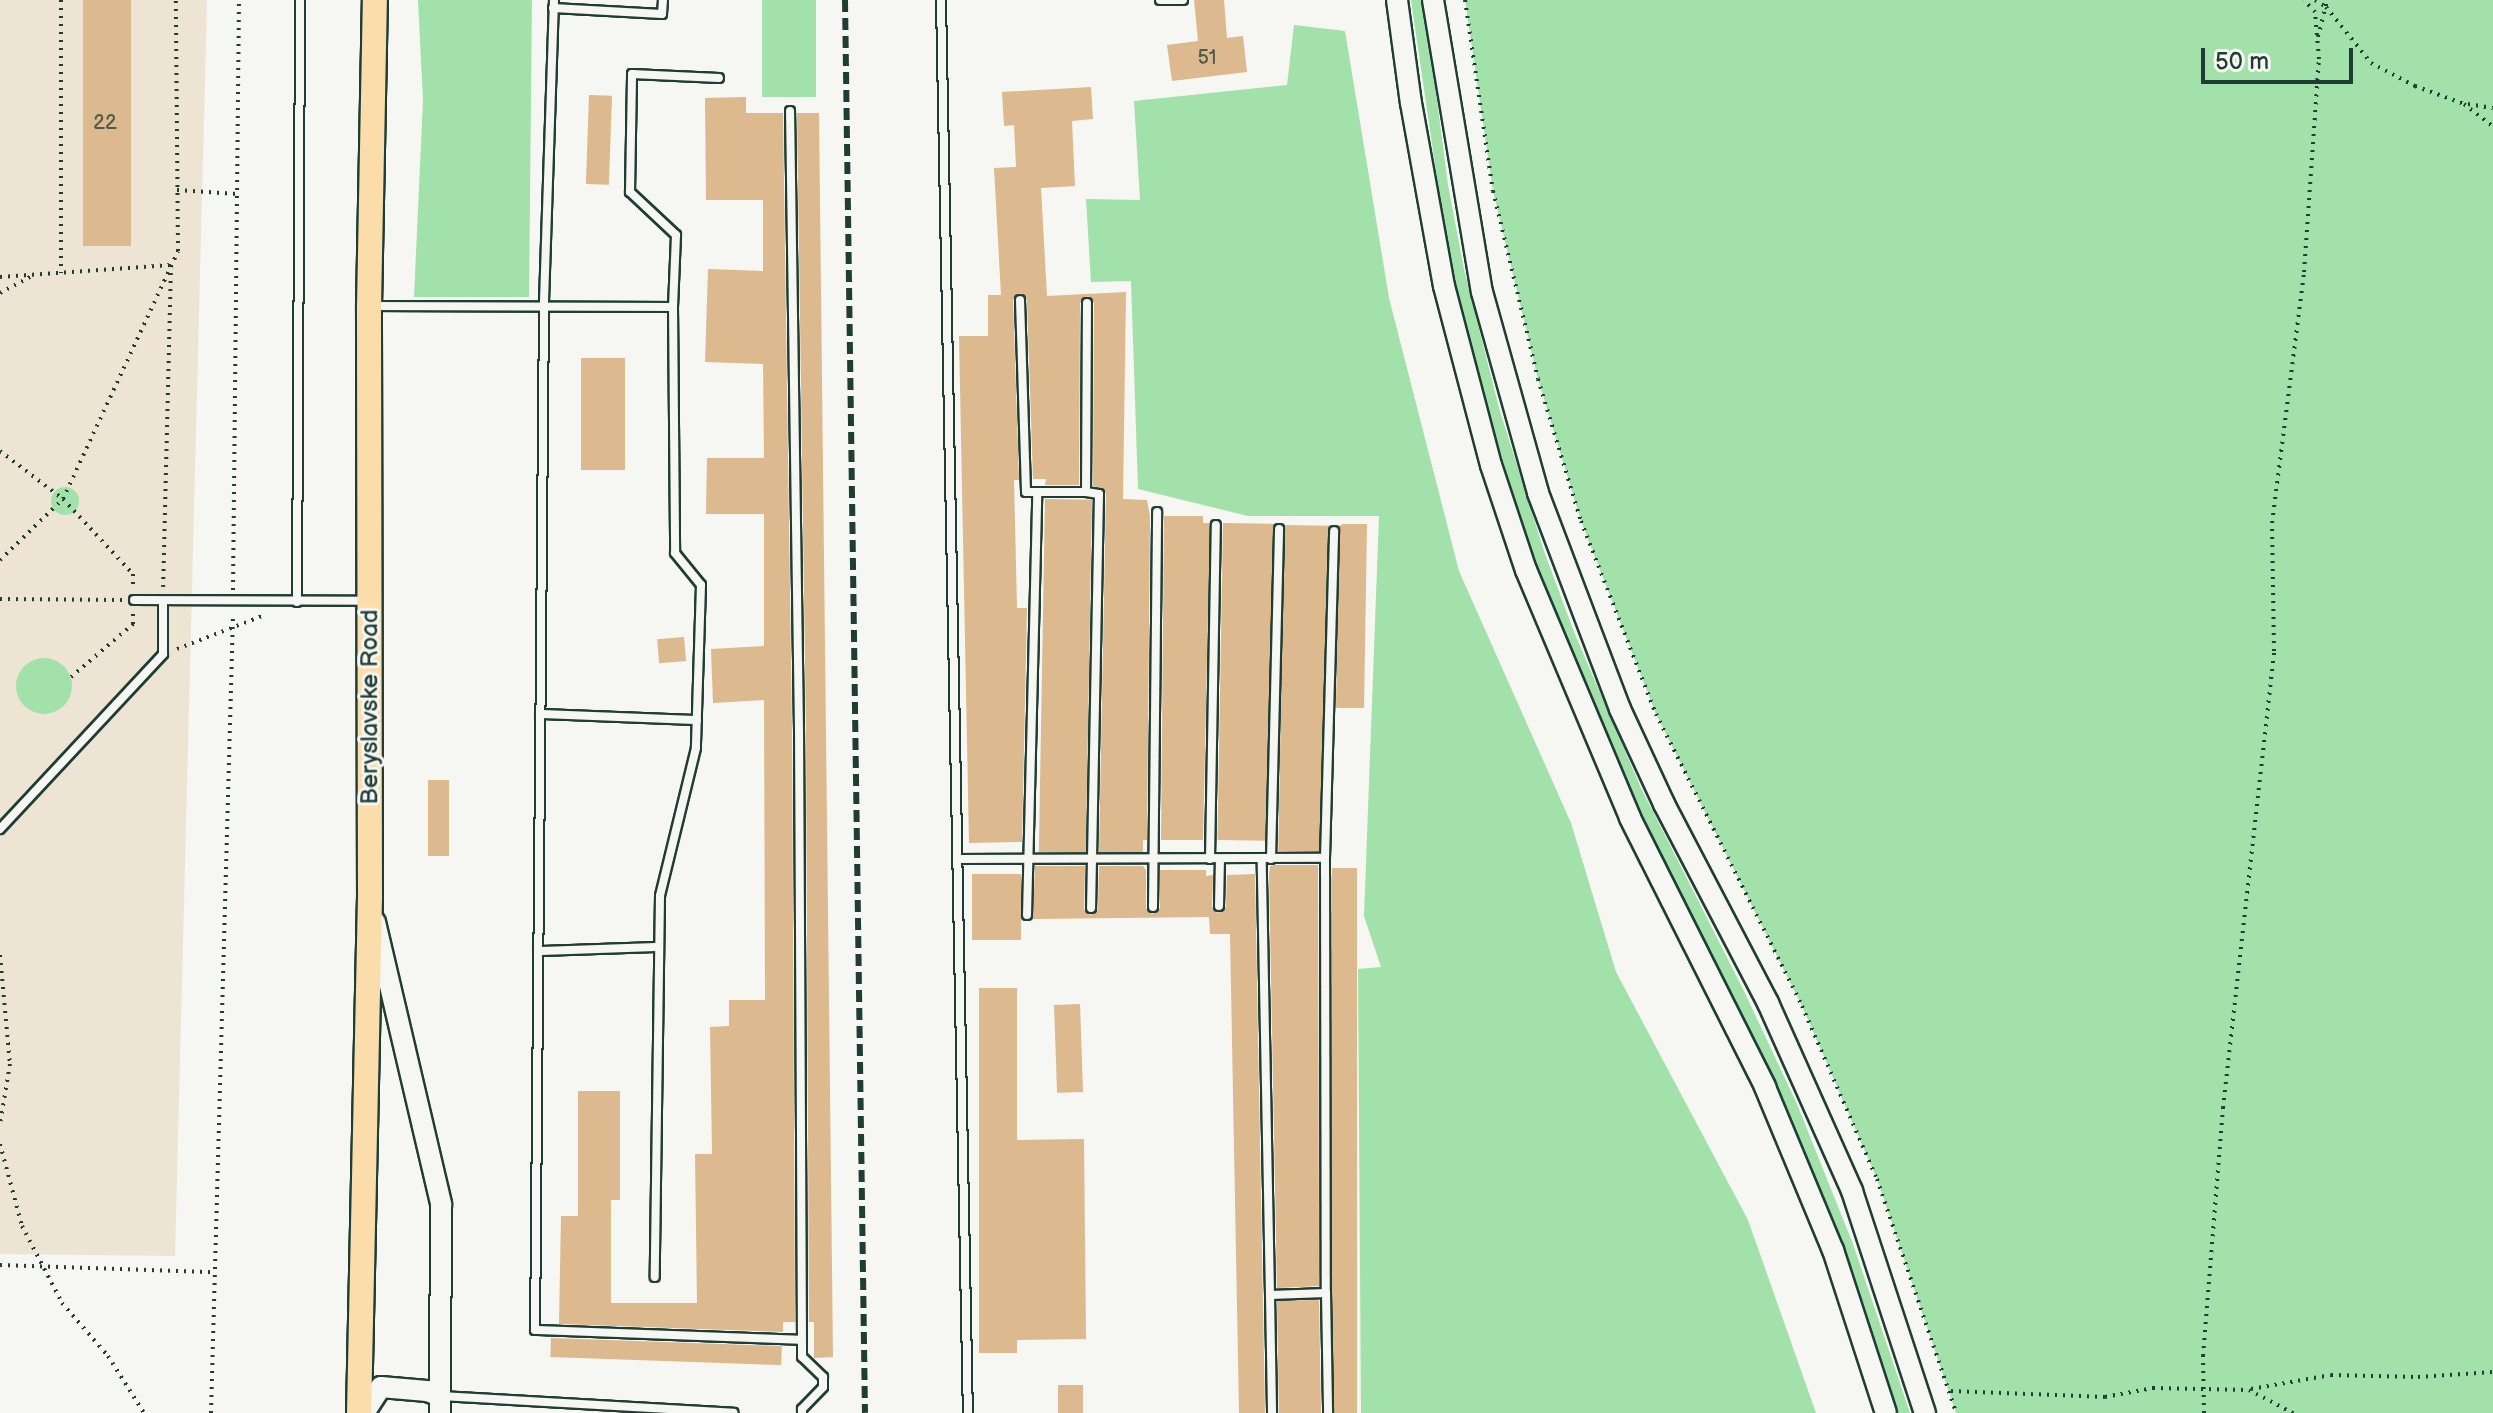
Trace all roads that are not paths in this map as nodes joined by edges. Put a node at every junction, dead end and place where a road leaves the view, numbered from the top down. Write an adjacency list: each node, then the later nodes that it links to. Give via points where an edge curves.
1 (300, 0): 26 (lane)
2 (375, 0): 14 (main road, Beryslavske Road)
3 (663, 0): 9 (lane, via 662,14)
4 (941, 0): 31 (lane)
5 (1160, 0): 6 (lane)
6 (1183, 0)
7 (1397, 0): 55 (street, via 1444,286 1491,465 1526,570 1630,818 1777,1113 1833,1250)
8 (1433, 0): 56 (street, via 1482,292 1538,493 1620,709 1768,1003 1852,1191)
9 (554, 4): 15 (lane)
10 (719, 78): 16 (lane, via 632,74 630,192 676,235)
11 (790, 111): 47 (lane)
12 (1020, 300): 17 (lane, via 1026,492)
13 (1087, 303): 18 (lane)
14 (369, 306): 15 (lane); 25 (main road, Beryslavske Road)
15 (544, 306): 16 (lane); 27 (lane)
16 (673, 307): 28 (lane, via 675,553 701,585)
17 (1037, 492): 18 (lane); 32 (lane)
18 (1086, 492): 33 (lane, via 1099,494)
19 (1157, 512): 34 (lane)
20 (1216, 525): 35 (lane)
21 (1279, 529): 36 (lane)
22 (1334, 531): 30 (lane)
23 (134, 600): 24 (lane)
24 (163, 601): 26 (lane); 29 (lane, via 163,654)
25 (369, 601): 26 (lane); 37 (main road, Beryslavske Road)
26 (297, 602)
27 (540, 714): 28 (lane); 43 (lane)
28 (697, 720): 42 (lane, via 696,748 660,896)
29 (0, 829)
30 (1325, 858): 36 (lane); 45 (lane)
31 (959, 859): 32 (lane); 52 (lane)
32 (1028, 859): 33 (lane); 41 (lane)
33 (1092, 859): 34 (lane); 40 (lane)
34 (1152, 859): 35 (lane); 39 (lane)
35 (1215, 859): 36 (lane); 38 (lane)
36 (1266, 859): 46 (lane)
37 (370, 898): 48 (street, via 441,1204); 49 (main road, Beryslavske Road)
38 (1219, 906)
39 (1153, 907)
40 (1091, 908)
41 (1027, 915)
42 (659, 947): 43 (lane); 44 (lane)
43 (538, 951): 47 (lane, via 535,1330)
44 (655, 1277)
45 (1326, 1293): 46 (lane); 54 (lane)
46 (1270, 1295): 53 (lane)
47 (802, 1340): 51 (lane, via 802,1357 823,1377 823,1387)
48 (440, 1404): 49 (street, via 427,1391 381,1387); 50 (lane)
49 (361, 1413)
50 (734, 1413)
51 (802, 1413)
52 (968, 1413)
53 (1272, 1413)
54 (1328, 1413)
55 (1886, 1413)
56 (1925, 1413)

